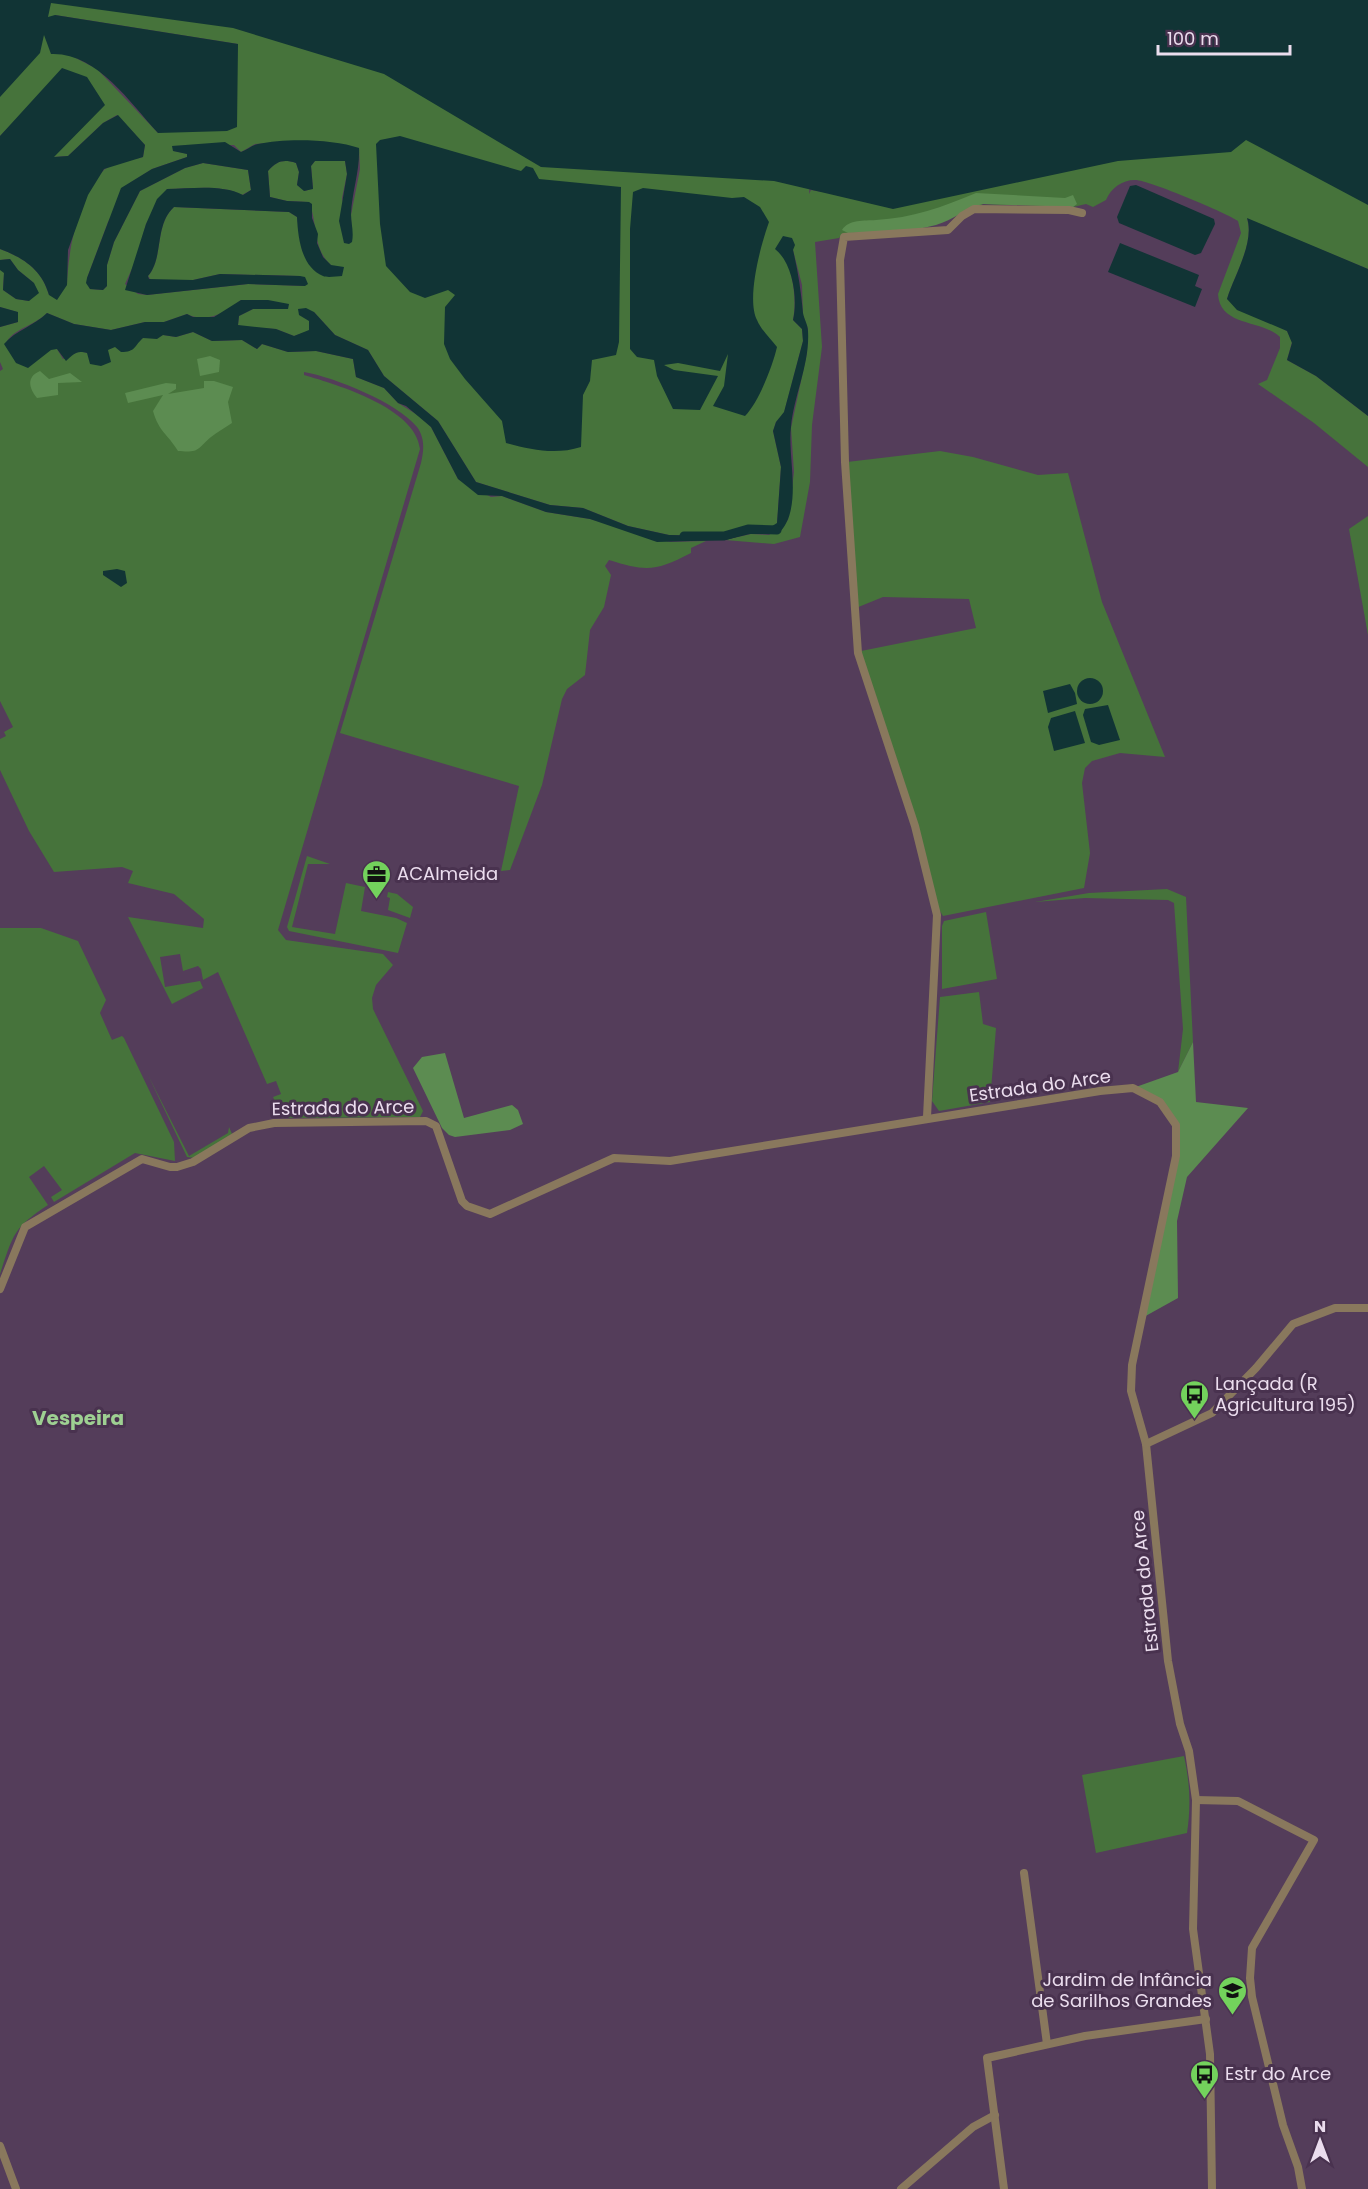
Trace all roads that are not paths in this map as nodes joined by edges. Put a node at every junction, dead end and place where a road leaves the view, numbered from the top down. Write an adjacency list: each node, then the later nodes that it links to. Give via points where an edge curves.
1 (1082, 213): 2 (street, via 974,209 948,230 844,237 840,260 845,462 858,653 915,826 937,915)
2 (927, 1117): 3 (street, Estrada do Arce, via 670,1161 614,1158 490,1214 462,1201 436,1126 426,1121 274,1123 249,1128 193,1162 177,1167 142,1159 25,1227); 5 (street, Estrada do Arce, via 1133,1088 1160,1102 1171,1117 1176,1125 1176,1156 1132,1365 1131,1391)
3 (0, 1289)
4 (1368, 1308): 5 (street, via 1335,1308 1293,1324 1212,1413)
5 (1146, 1444): 6 (street, Estrada do Arce, via 1168,1661)
6 (1196, 1800): 8 (street, Estrada do Arce, via 1193,1929); 16 (street, via 1238,1801 1314,1840 1252,1948 1250,1970 1252,1997)
7 (1024, 1873): 9 (street)
8 (1206, 2019): 9 (street); 15 (street, Estrada do Arce)
9 (1047, 2044): 10 (street, via 987,2058)
10 (994, 2115): 13 (street, via 973,2127); 14 (street)
11 (0, 2146): 12 (street)
12 (16, 2189)
13 (901, 2189)
14 (1004, 2189)
15 (1212, 2189)
16 (1302, 2189)

